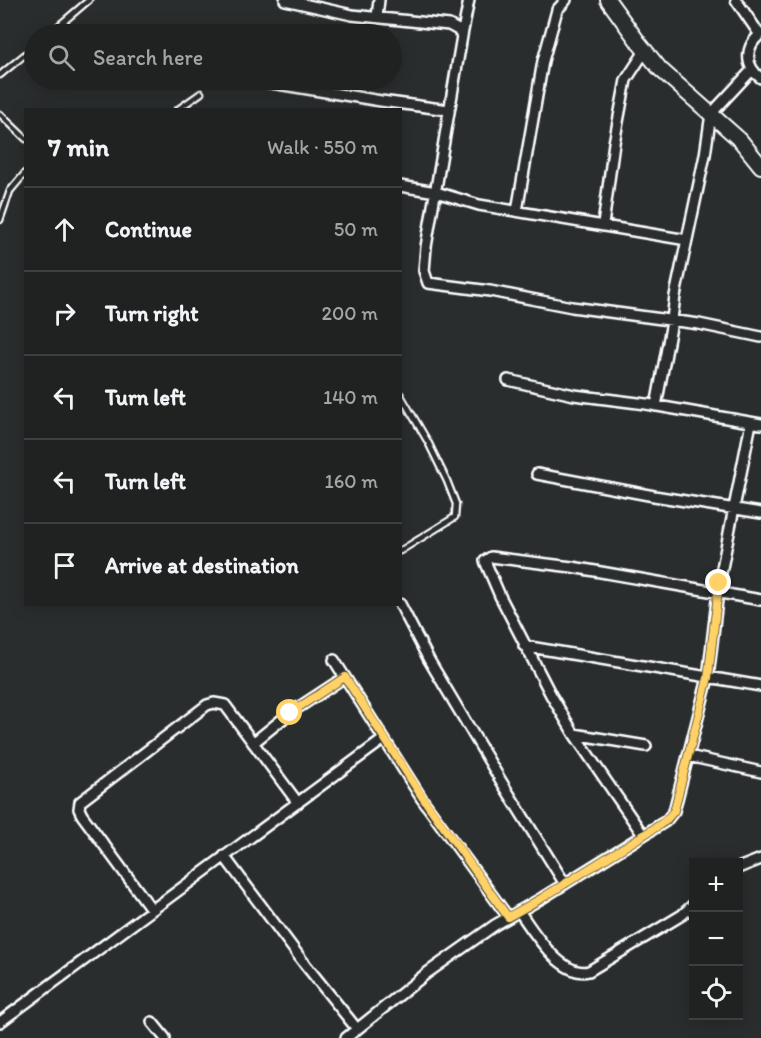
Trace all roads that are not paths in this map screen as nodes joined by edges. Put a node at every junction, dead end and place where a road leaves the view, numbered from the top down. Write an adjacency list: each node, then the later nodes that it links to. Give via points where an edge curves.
1 (88, 0): 9 (lane)
2 (291, 0): 8 (street)
3 (379, 0): 8 (street)
4 (469, 0): 11 (street)
5 (566, 0): 28 (street, via 557,10 543,61)
6 (608, 0): 12 (street)
7 (736, 0): 10 (street)
8 (377, 17): 11 (street, via 449,25)
9 (60, 24)
10 (760, 34): 14 (street, via 748,55)
11 (462, 36): 20 (street)
12 (645, 51): 22 (street); 30 (street, via 626,80)
13 (24, 55): 15 (lane)
14 (752, 70): 16 (street); 22 (street)
15 (0, 75)
16 (761, 78)
17 (314, 90): 20 (street)
18 (201, 93): 19 (lane)
19 (180, 108)
20 (448, 110): 27 (street)
21 (0, 114): 23 (lane)
22 (711, 114): 24 (street); 31 (street)
23 (24, 137)
24 (761, 166)
25 (24, 174): 29 (lane, via 10,190)
26 (402, 186): 27 (street)
27 (436, 192): 28 (street); 32 (street, via 424,264 428,283)
28 (517, 211): 30 (street)
29 (0, 220)
30 (603, 225): 31 (street)
31 (687, 240): 32 (street)
32 (672, 320): 33 (street); 36 (street)
33 (761, 337)
34 (508, 380): 36 (street, via 574,395)
35 (402, 398): 41 (lane, via 439,463 456,504 455,517)
36 (656, 406): 37 (street)
37 (756, 423): 39 (street)
38 (537, 474): 39 (street)
39 (734, 509): 40 (street); 42 (street)
40 (761, 513)
41 (402, 549)
42 (718, 592): 43 (street); 45 (street, via 491,557 485,561 486,568); 48 (street)
43 (761, 600)
44 (401, 606): 61 (street, via 429,660)
45 (524, 646): 48 (street); 50 (street)
46 (334, 660): 47 (street)
47 (345, 677): 51 (street); 52 (street)
48 (708, 678): 49 (street); 54 (street)
49 (761, 686)
50 (574, 734): 53 (street); 57 (street)
51 (384, 739): 56 (street); 65 (street)
52 (253, 743): 56 (street); 63 (street, via 225,705 207,705 80,802 82,815)
53 (645, 746)
54 (688, 756): 55 (street); 57 (street, via 674,811)
55 (761, 772)
56 (298, 803): 58 (street)
57 (643, 835): 61 (street)
58 (224, 856): 63 (street); 68 (street)
59 (761, 859): 60 (street)
60 (743, 866)
61 (565, 884): 64 (street)
62 (689, 908): 64 (street, via 582,973 556,958)
63 (152, 909): 66 (street)
64 (519, 911): 65 (street)
65 (508, 917): 68 (street, via 427,973)
66 (0, 1022)
67 (152, 1022): 69 (street)
68 (357, 1029): 70 (street)
69 (165, 1038)
70 (346, 1038)

